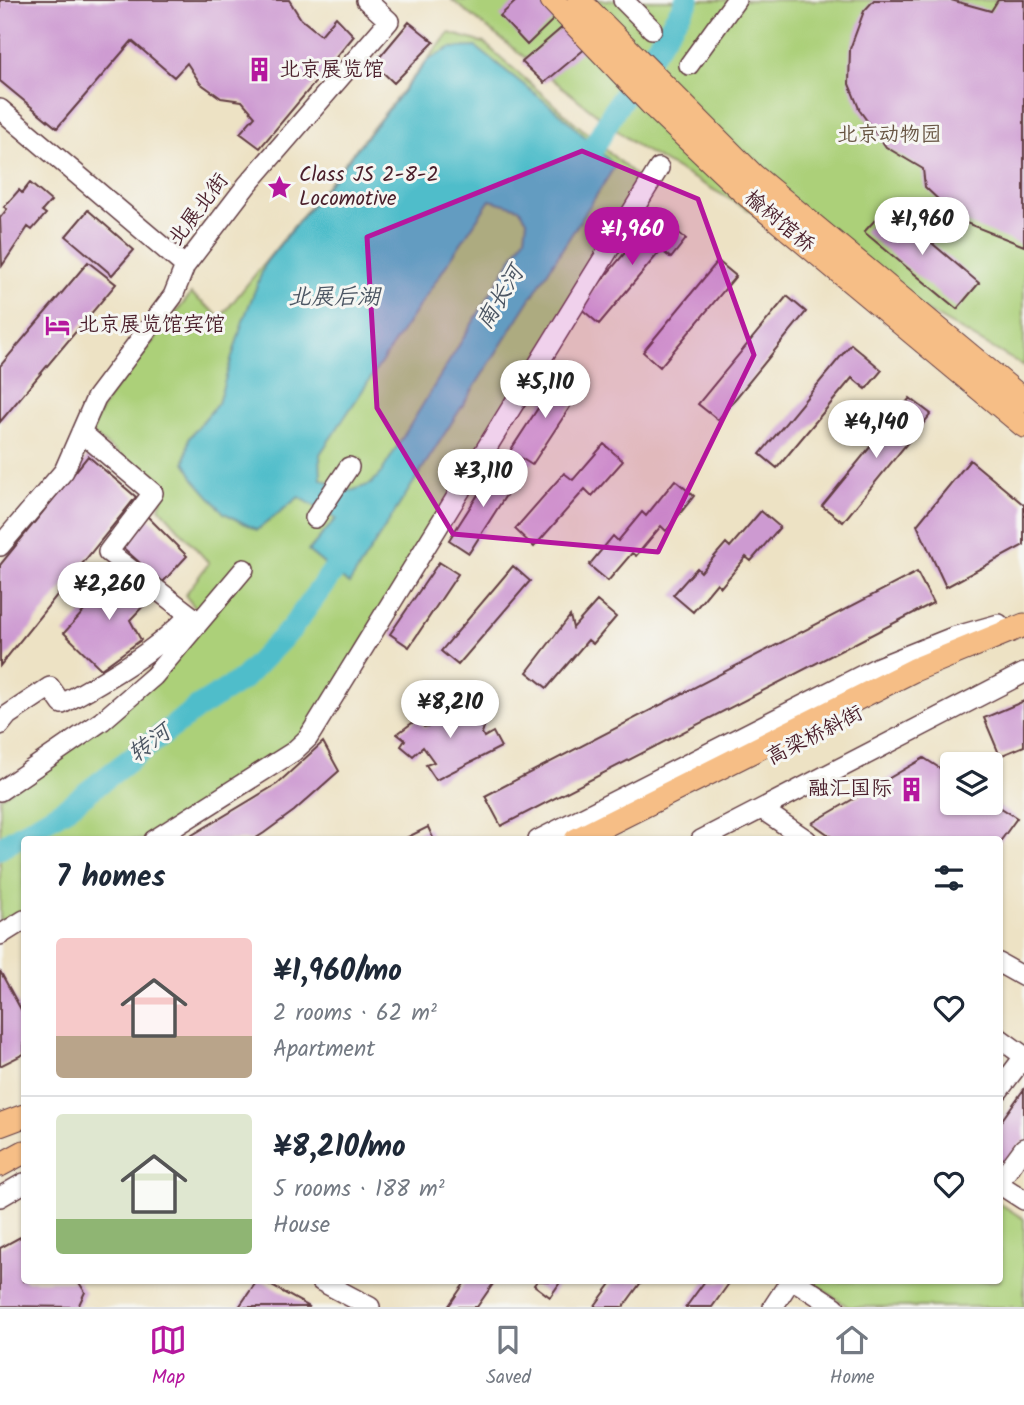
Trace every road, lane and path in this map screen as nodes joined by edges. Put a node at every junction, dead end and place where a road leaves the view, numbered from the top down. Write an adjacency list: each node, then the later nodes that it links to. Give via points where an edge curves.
1 (366, 0): 10 (street, 北展北街, via 389,21 247,185)
2 (552, 0): 12 (main road, 榆树馆桥, via 654,108 741,190)
3 (579, 0): 11 (main road, 榆树馆桥, via 753,175)
4 (624, 0): 6 (street)
5 (736, 0): 7 (street)
6 (652, 29)
7 (689, 65)
8 (0, 108): 10 (street)
9 (659, 168): 27 (street, via 307,738 293,752)
10 (185, 266): 13 (street, 北展北街, via 173,296 96,398)
11 (1024, 400)
12 (1024, 426)
13 (81, 432): 16 (street, 北展北街, via 64,471); 24 (street, via 153,493 108,552 190,615 97,685 62,704 50,687)
14 (349, 467): 15 (street)
15 (315, 518)
16 (0, 546)
17 (244, 569): 25 (street, via 154,676 102,721)
18 (1024, 615): 21 (street, 高梁桥斜街)
19 (1024, 625): 22 (main road, 高梁桥斜街)
20 (1024, 641): 30 (main road, 高梁桥斜街, via 909,687)
21 (878, 667): 22 (street); 28 (street, 高梁桥斜街)
22 (914, 670): 29 (main road, 高梁桥斜街)
23 (1024, 673): 26 (street, 高梁桥斜街)
24 (0, 724)
25 (0, 791)
26 (763, 810): 31 (street, 高梁桥斜街); 32 (street)
27 (160, 836)
28 (546, 836)
29 (584, 836)
30 (618, 836)
31 (709, 836)
32 (801, 836)
33 (21, 922): 34 (street)
34 (0, 935)
35 (1003, 965): 36 (street)
36 (1024, 977)
37 (1003, 1041): 38 (street)
38 (1024, 1056): 39 (street)
39 (1003, 1085)
40 (21, 1117): 41 (main road)
41 (0, 1125)
42 (1024, 1148): 45 (street)
43 (21, 1154): 44 (main road)
44 (0, 1165)
45 (1003, 1177)
46 (21, 1185): 48 (street)
47 (1003, 1186): 49 (street)
48 (0, 1197)
49 (1024, 1200)
50 (327, 1284): 53 (street)
51 (788, 1284): 54 (street)
52 (800, 1284): 55 (street)
53 (370, 1307)
54 (773, 1307)
55 (835, 1307)

